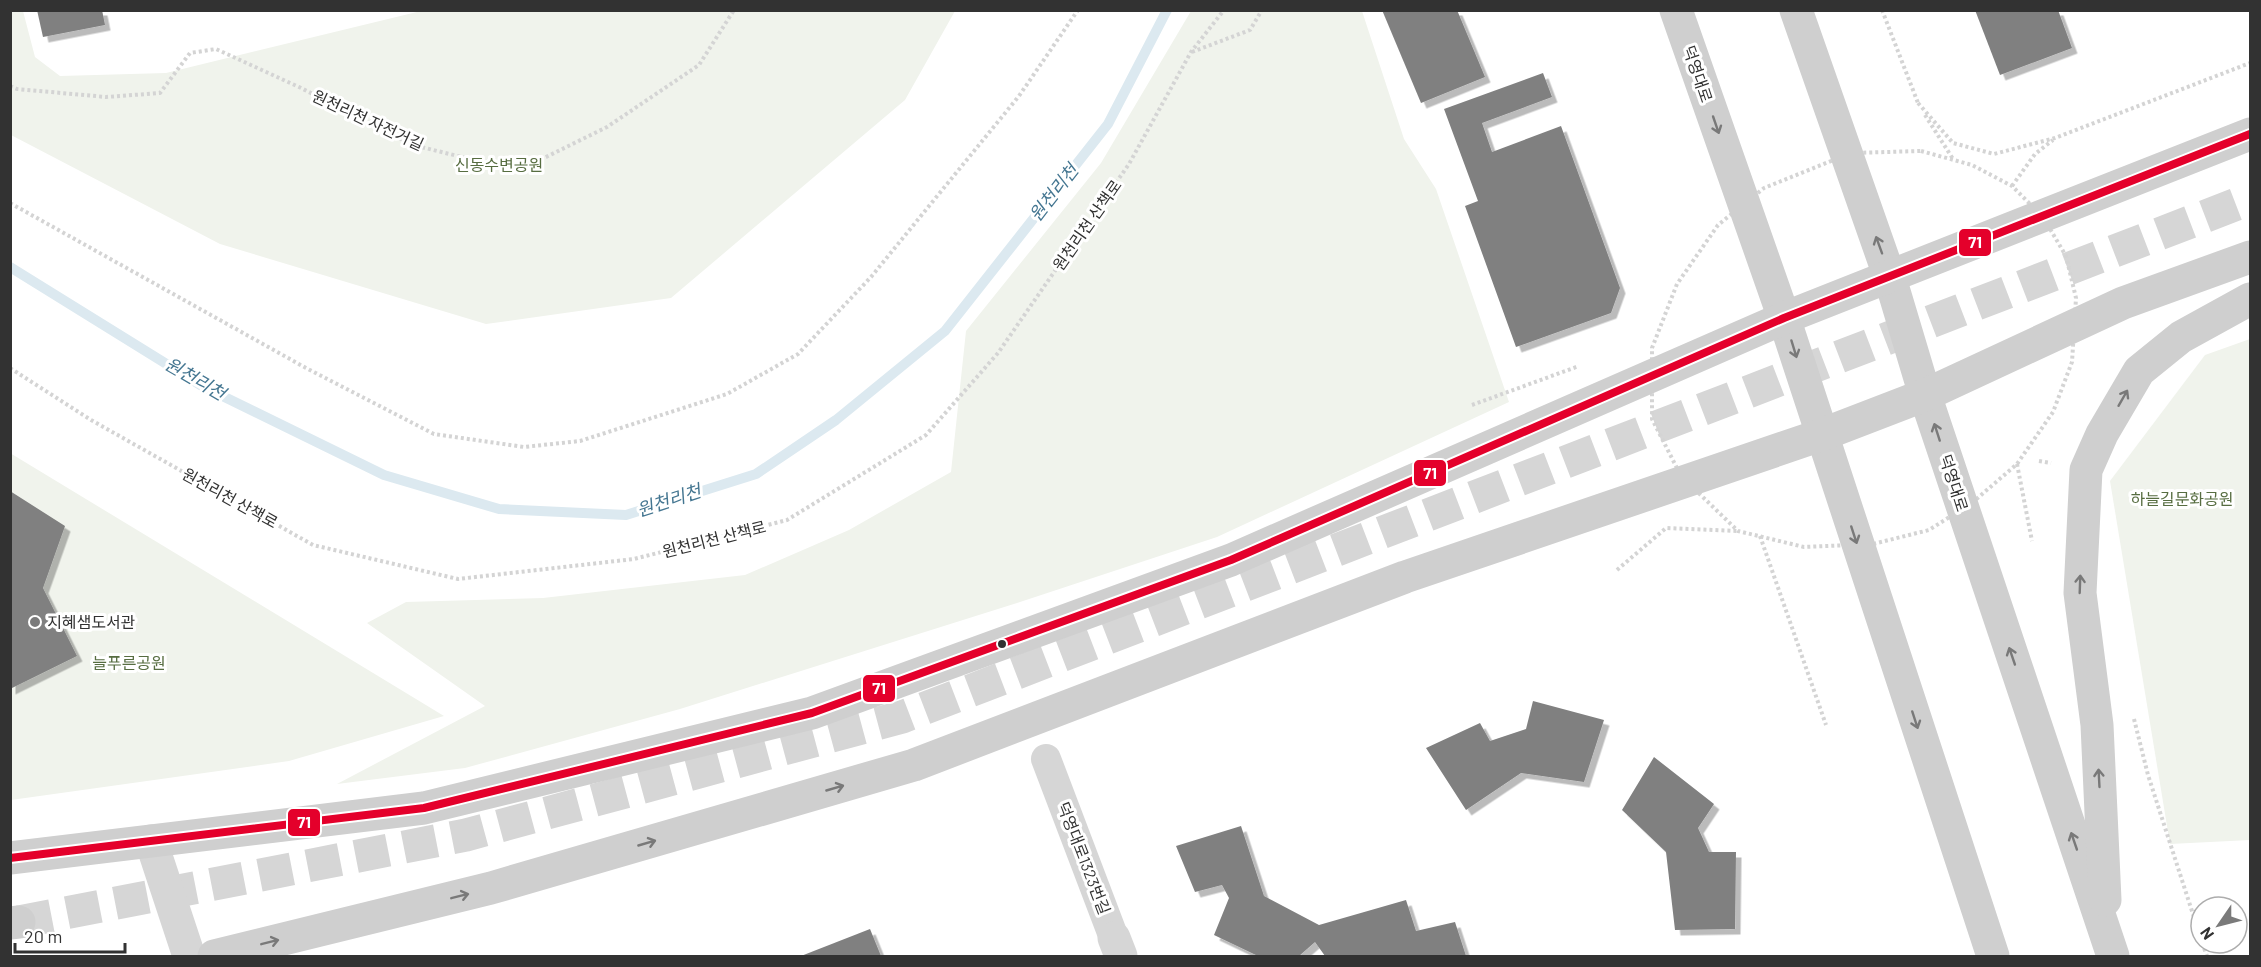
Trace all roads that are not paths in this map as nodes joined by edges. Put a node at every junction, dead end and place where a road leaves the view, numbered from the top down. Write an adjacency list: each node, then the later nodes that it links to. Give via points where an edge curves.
1 (1676, 10): 7 (main road, 덕영대로, one-way to 7)
2 (1796, 10): 5 (main road, 덕영대로, one-way to 2)
3 (2250, 135): 5 (main road)
4 (2250, 257): 8 (main road, via 2123,303)
5 (1890, 278): 7 (main road); 8 (main road, 덕영대로)
6 (2250, 299): 14 (main road, one-way to 6, via 2097,725 2080,593 2086,471 2102,434 2139,371 2181,337)
7 (1784, 318): 9 (main road, 덕영대로, one-way to 9); 11 (main road, via 1231,560 812,713 424,808)
8 (1925, 395): 9 (main road); 14 (main road, 덕영대로, one-way to 8)
9 (1821, 435): 16 (main road, one-way to 9, via 491,888 914,765 1405,577); 17 (main road, 덕영대로, one-way to 17)
10 (1046, 759): 13 (street, 덕영대로1323번길)
11 (151, 841): 12 (main road); 15 (street)
12 (10, 858)
13 (1118, 947)
14 (2110, 949)
15 (189, 957)
16 (214, 957)
17 (1993, 957)

